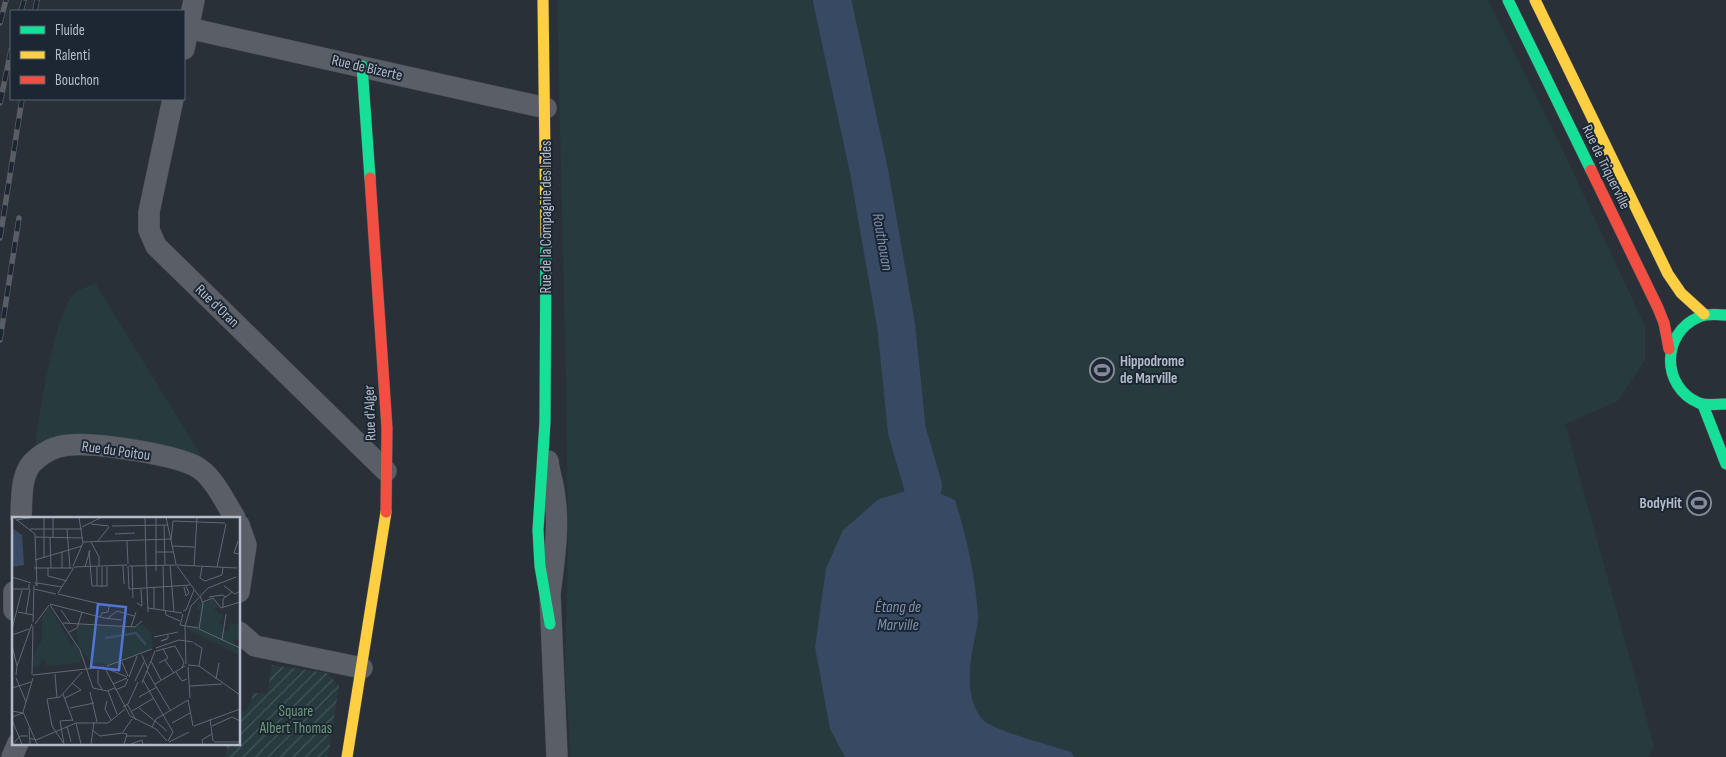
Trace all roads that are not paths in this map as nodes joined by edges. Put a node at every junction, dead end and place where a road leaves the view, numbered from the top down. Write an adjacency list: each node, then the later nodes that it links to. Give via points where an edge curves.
1 (194, 0): 5 (street)
2 (543, 0): 9 (street, Rue de la Compagnie des Indes)
3 (1508, 0): 12 (street, Rue de Triquerville, via 1658,308)
4 (1535, 0): 10 (street, Rue de Triquerville, via 1668,274 1681,293)
5 (188, 28): 6 (street); 7 (street, Rue de Bizerte)
6 (185, 44)
7 (362, 66): 9 (street, Rue de Bizerte); 17 (street, Rue d'Alger, via 387,428)
8 (173, 100): 17 (street, Rue d'Oran, via 149,212 149,230 156,246)
9 (546, 108): 15 (street, Rue de la Compagnie des Indes)
10 (1704, 314): 11 (street); 12 (street, via 1682,327)
11 (1726, 315)
12 (1669, 349): 13 (street, Rue de Triquerville, via 1671,377 1690,399)
13 (1702, 404): 14 (street); 16 (street)
14 (1726, 404)
15 (545, 434): 27 (street, Rue de la Compagnie des Indes, via 548,470 555,493 557,532 550,594)
16 (1726, 464)
17 (386, 471): 23 (street, Rue d'Alger, via 382,545)
18 (20, 517): 19 (street, Rue du Poitou, via 24,479 32,464 51,449 70,445 120,448 189,463 208,474)
19 (234, 517)
20 (240, 528): 21 (street, via 246,545)
21 (240, 585)
22 (240, 633): 23 (street, via 255,646)
23 (362, 668): 26 (street, Rue d'Alger)
24 (18, 744): 25 (street)
25 (12, 757)
26 (347, 757)
27 (557, 757)

